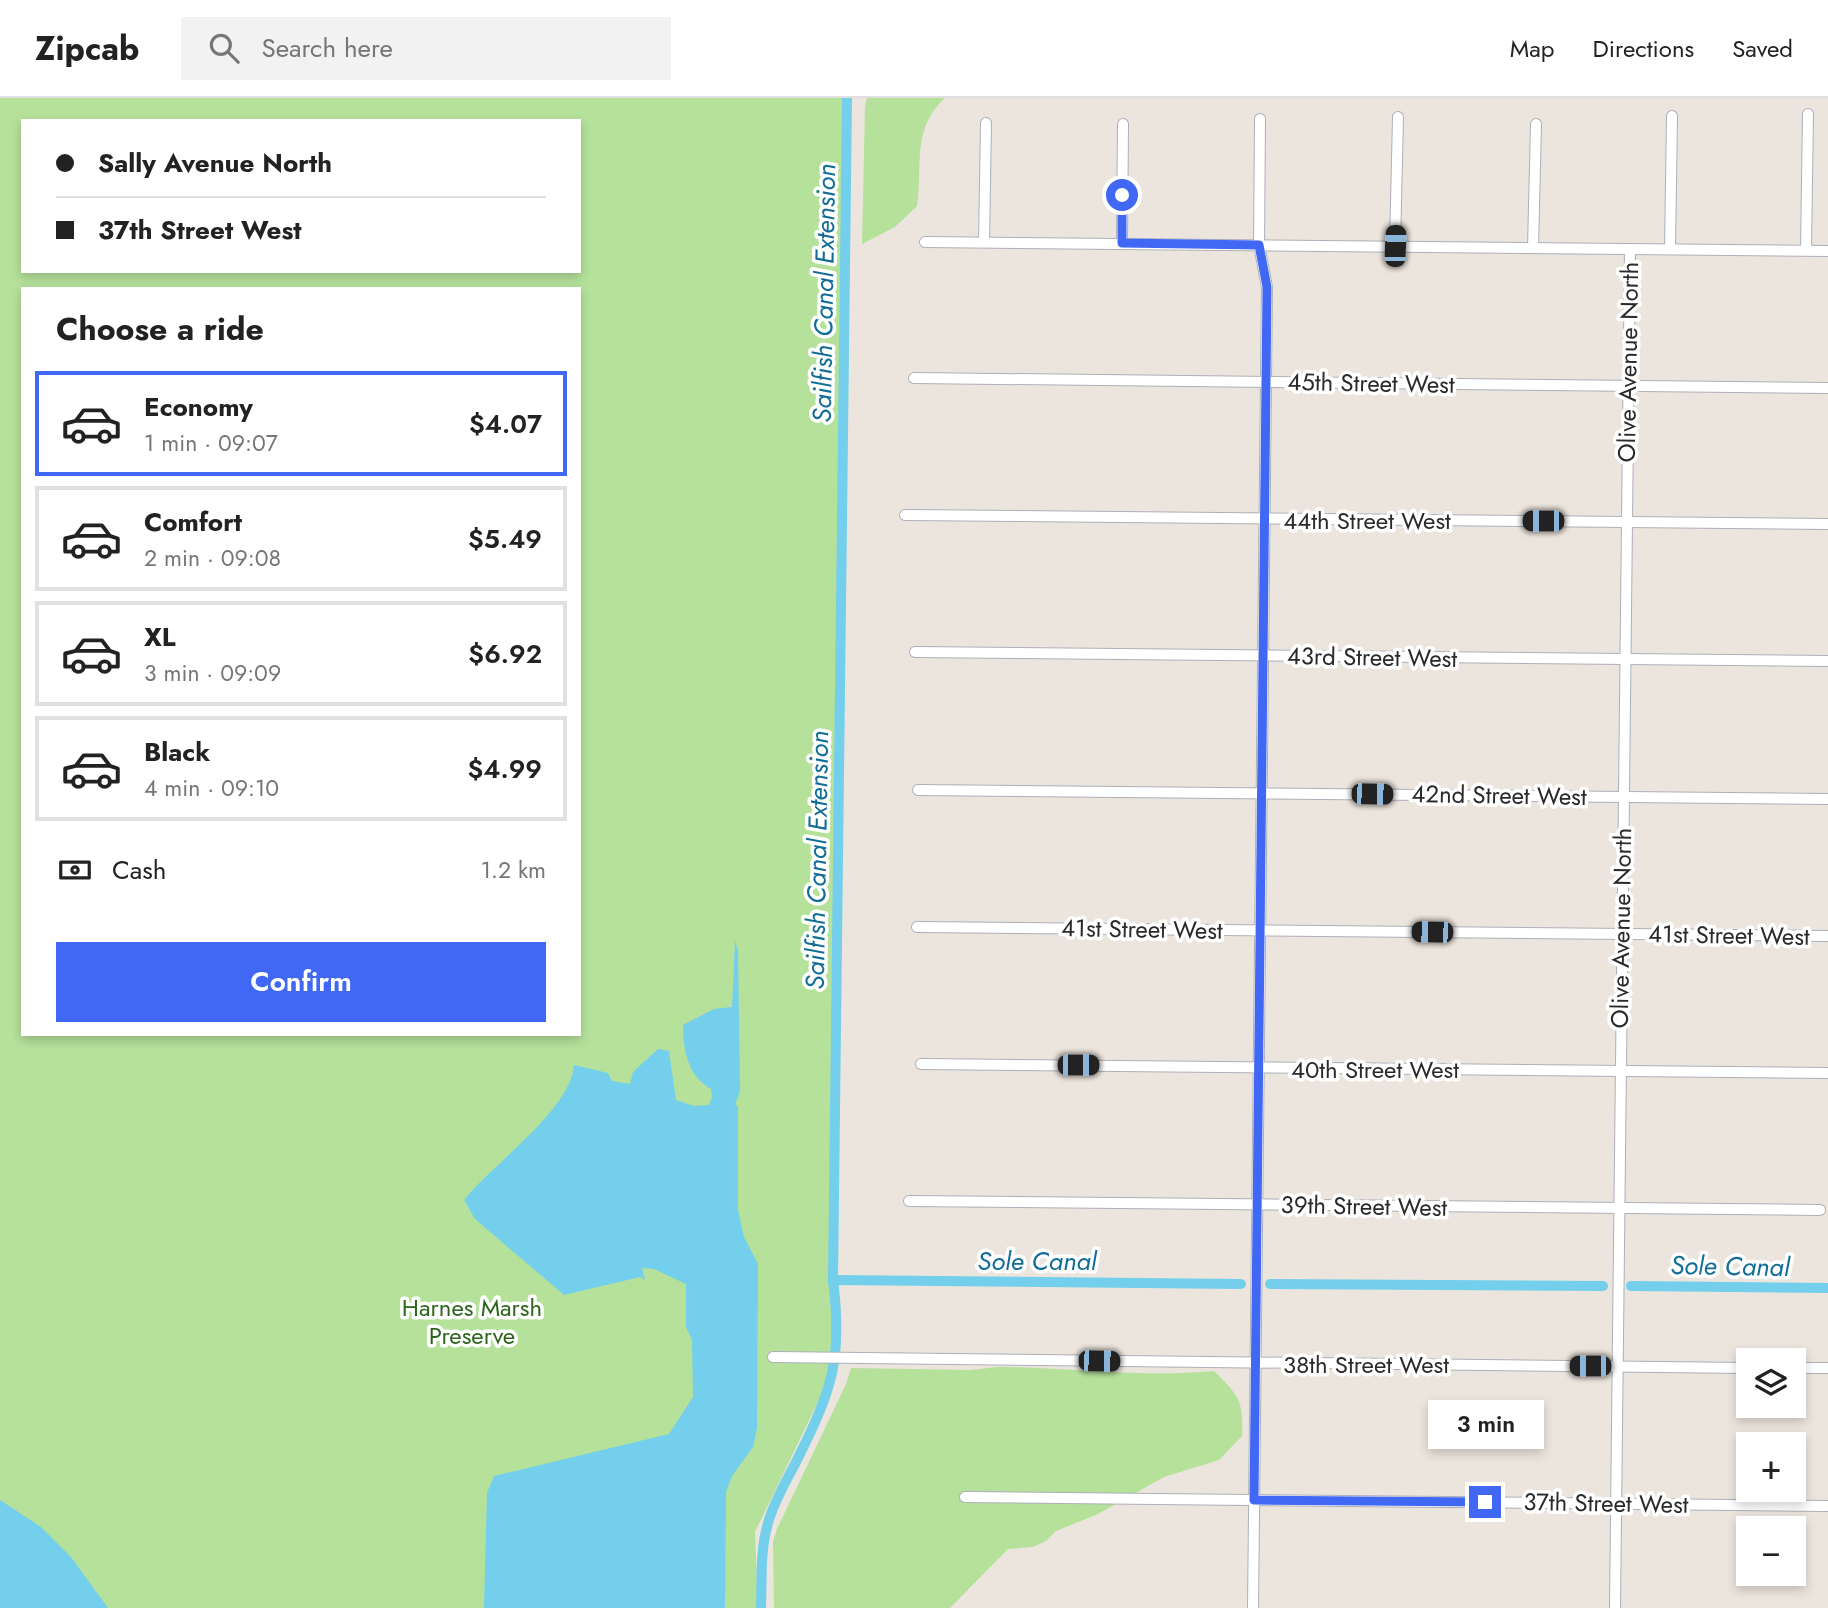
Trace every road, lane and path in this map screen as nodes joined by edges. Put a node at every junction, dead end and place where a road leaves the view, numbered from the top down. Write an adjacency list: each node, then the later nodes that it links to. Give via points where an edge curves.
1 (1808, 114): 16 (street)
2 (1672, 116): 15 (street, Olive Avenue North)
3 (1398, 117): 12 (street)
4 (1260, 119): 11 (street)
5 (985, 123): 9 (street)
6 (1123, 124): 10 (street)
7 (1536, 124): 13 (street)
8 (925, 242): 9 (street)
9 (984, 242): 10 (street)
10 (1122, 243): 11 (street)
11 (1259, 245): 12 (street); 19 (street, via 1267,287)
12 (1395, 246): 13 (street)
13 (1533, 248): 14 (street)
14 (1630, 249): 15 (street); 20 (street, Olive Avenue North)
15 (1670, 249): 16 (street)
16 (1806, 250): 17 (street)
17 (1828, 251)
18 (914, 377): 19 (street, 45th Street West)
19 (1265, 382): 20 (street, 45th Street West); 23 (street)
20 (1627, 385): 21 (street, 45th Street West); 24 (street, Olive Avenue North)
21 (1828, 388)
22 (905, 515): 23 (street, 44th Street West)
23 (1264, 519): 24 (street, 44th Street West); 27 (street)
24 (1626, 522): 25 (street, 44th Street West); 28 (street, Olive Avenue North)
25 (1828, 524)
26 (915, 652): 27 (street, 43rd Street West)
27 (1261, 656): 28 (street, 43rd Street West); 31 (street)
28 (1625, 660): 29 (street, 43rd Street West); 32 (street, Olive Avenue North)
29 (1828, 662)
30 (918, 790): 31 (street, 42nd Street West)
31 (1261, 793): 32 (street, 42nd Street West); 35 (street)
32 (1623, 797): 33 (street, 42nd Street West); 36 (street, Olive Avenue North)
33 (1828, 799)
34 (917, 927): 35 (street, 41st Street West)
35 (1260, 931): 36 (street, 41st Street West); 39 (street)
36 (1621, 934): 37 (street, 41st Street West); 40 (street, Olive Avenue North)
37 (1828, 936)
38 (921, 1064): 39 (street, 40th Street West)
39 (1259, 1068): 40 (street, 40th Street West); 43 (street)
40 (1620, 1070): 41 (street, 40th Street West); 44 (street, Olive Avenue North)
41 (1828, 1073)
42 (909, 1201): 43 (street, 39th Street West)
43 (1257, 1205): 44 (street, 39th Street West); 47 (street)
44 (1618, 1208): 45 (street, 39th Street West); 48 (street, Olive Avenue North)
45 (1820, 1210)
46 (773, 1357): 47 (street, 38th Street West)
47 (1256, 1363): 48 (street, 38th Street West); 53 (street)
48 (1617, 1366): 49 (street, 38th Street West); 54 (street, Olive Avenue North)
49 (1736, 1368)
50 (1806, 1368): 51 (street)
51 (1828, 1368)
52 (965, 1497): 53 (street, 37th Street West)
53 (1254, 1500): 54 (street, 37th Street West); 56 (street)
54 (1615, 1503): 55 (street, 37th Street West); 57 (street, Olive Avenue North)
55 (1828, 1506)
56 (1253, 1608)
57 (1615, 1608)

